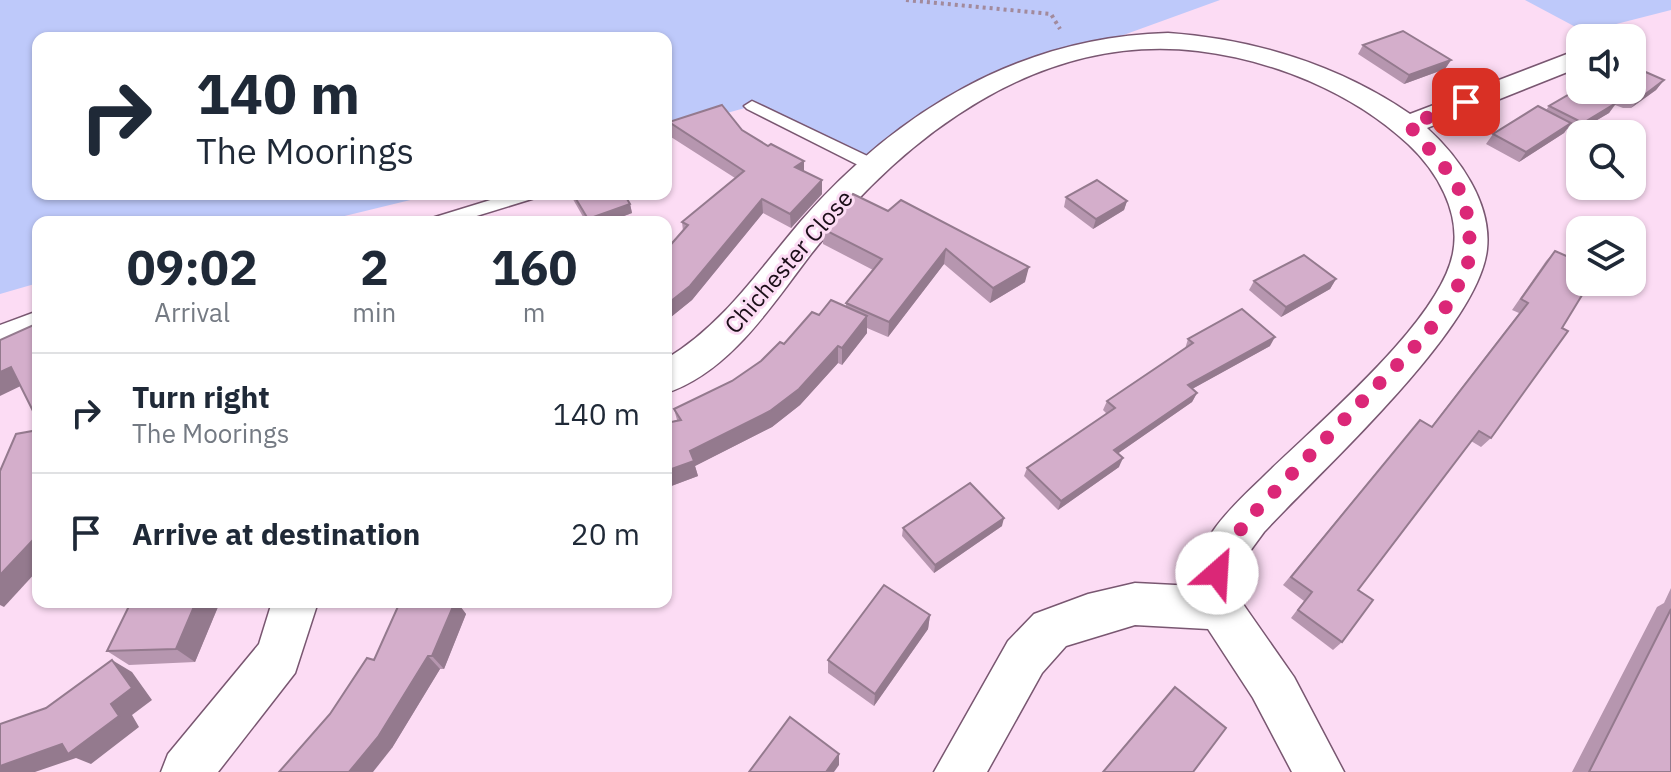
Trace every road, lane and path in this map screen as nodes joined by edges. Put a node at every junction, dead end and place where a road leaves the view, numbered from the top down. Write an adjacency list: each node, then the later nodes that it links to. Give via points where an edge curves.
1 (906, 0): 2 (path, via 1051,14)
2 (1074, 51): 5 (street, Chichester Close, via 1142,41 1220,46 1312,71); 6 (street, Chichester Close, via 986,85 916,130)
3 (1566, 63): 5 (street)
4 (752, 106): 6 (lane)
5 (1409, 125): 13 (street, Chichester Close, via 1456,181 1469,220 1470,258 1453,297 1426,335 1228,545 1217,573)
6 (874, 166): 11 (street, Chichester Close, via 814,228 731,331)
7 (510, 200): 8 (lane)
8 (458, 216)
9 (32, 320): 10 (lane)
10 (0, 333)
11 (672, 375)
12 (293, 608): 14 (street, via 278,657)
13 (1221, 608): 15 (street, via 1135,604 1050,630 1025,657); 16 (street)
14 (186, 772)
15 (959, 772)
16 (1319, 772)

